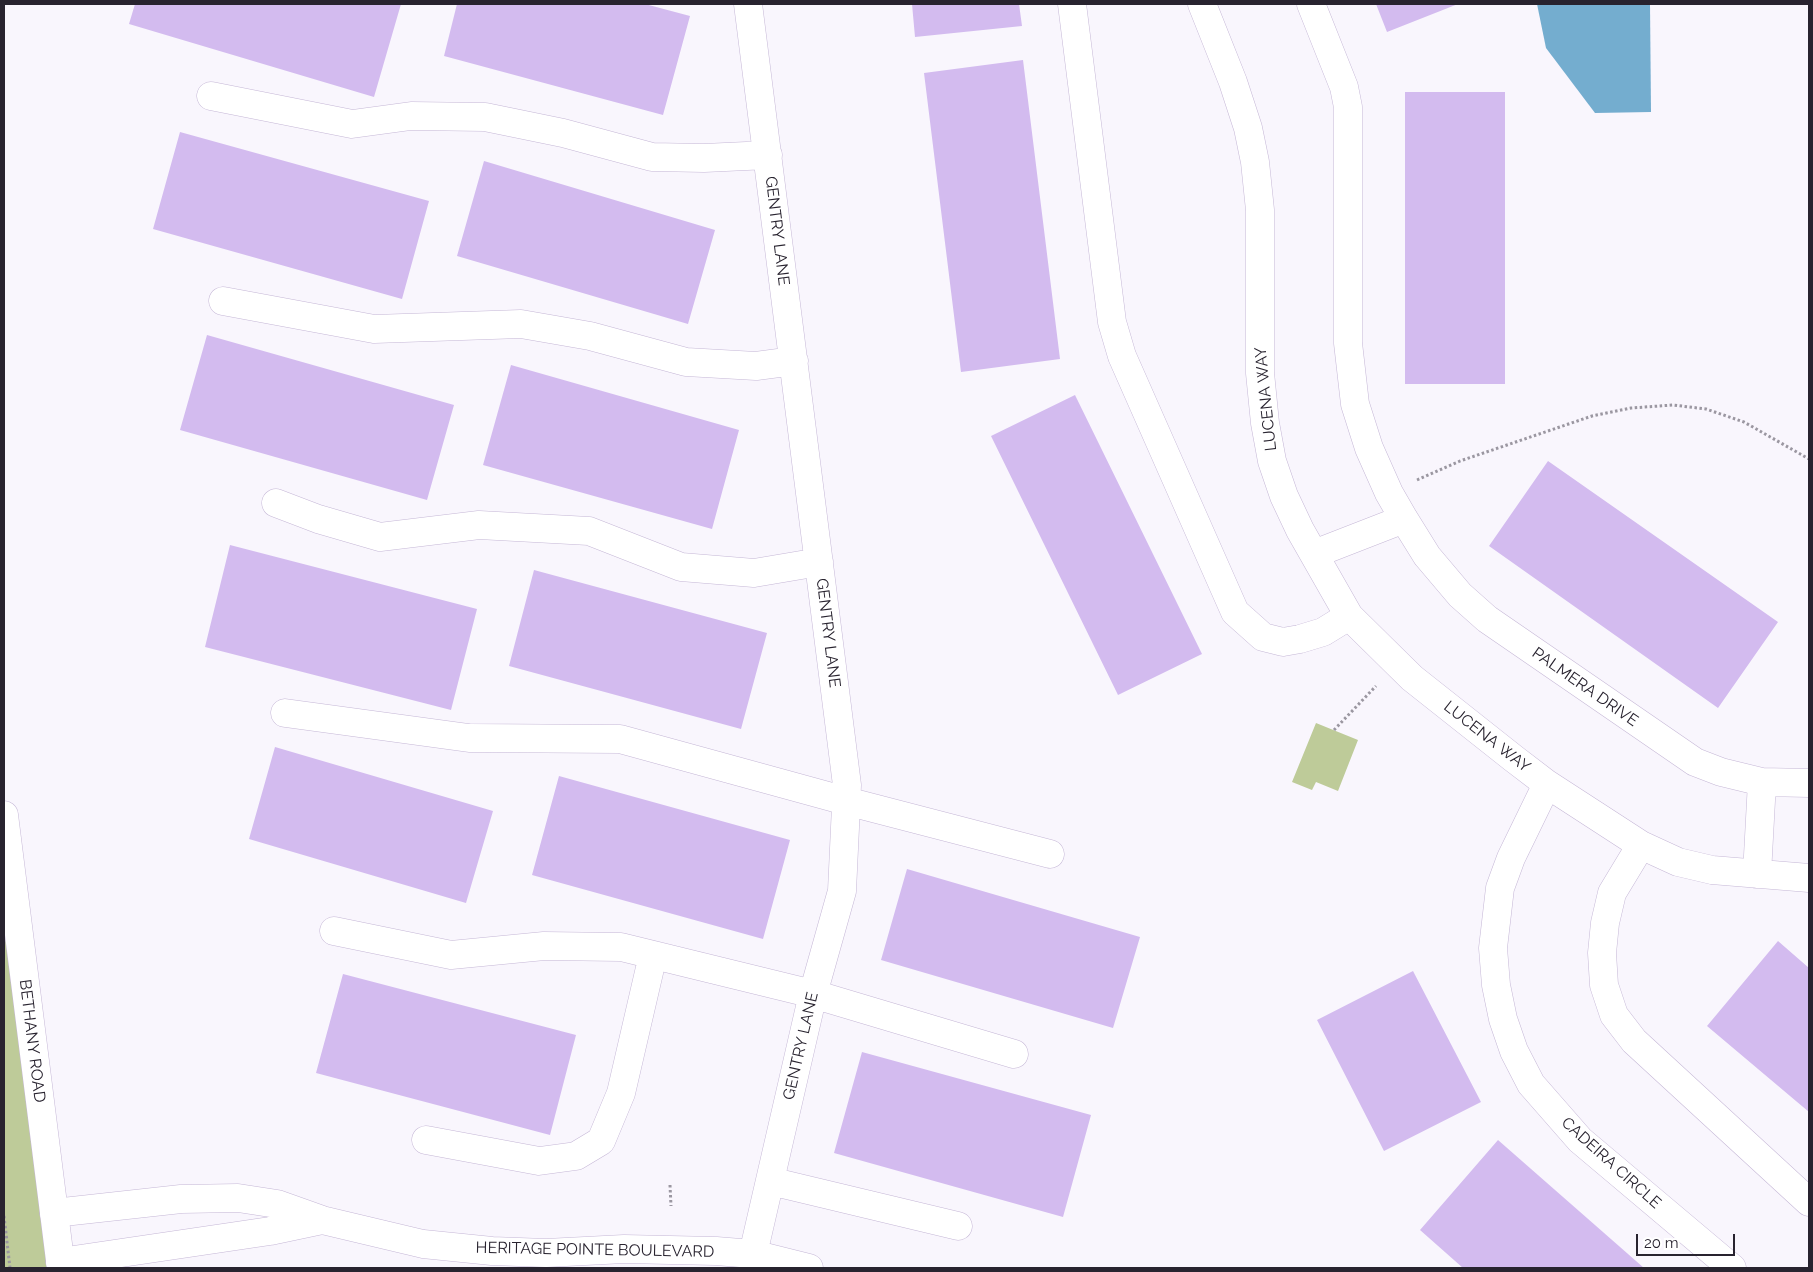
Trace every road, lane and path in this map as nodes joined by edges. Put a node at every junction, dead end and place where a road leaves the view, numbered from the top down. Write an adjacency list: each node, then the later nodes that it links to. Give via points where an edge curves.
1 (748, 4): 6 (street, GENTRY LANE)
2 (1072, 4): 15 (street, via 1112,322 1122,356 1235,612 1262,637 1283,642 1323,632)
3 (1202, 4): 13 (street, LUCENA WAY, via 1236,91 1255,162 1260,210 1260,373 1272,461 1284,496)
4 (1311, 4): 12 (street, PALMERA DRIVE, via 1344,87 1348,107 1348,343 1356,404 1368,448)
5 (211, 96): 6 (street, via 352,124 411,116 485,117 562,132 652,156)
6 (768, 155): 8 (street, GENTRY LANE)
7 (223, 301): 8 (street, via 374,329 521,324 590,336 686,362 756,366)
8 (794, 361): 14 (street, GENTRY LANE)
9 (1809, 459): 10 (path, via 1744,422 1706,409 1673,405 1631,408 1592,416 1460,461)
10 (1412, 482)
11 (276, 504): 14 (street, via 380,537 479,524 589,531 682,567 754,573)
12 (1404, 519): 13 (street); 19 (street, PALMERA DRIVE, via 1427,556 1460,595 1487,619 1695,762)
13 (1314, 554): 15 (street, LUCENA WAY)
14 (819, 562): 22 (street, GENTRY LANE, via 847,785)
15 (1349, 616): 21 (street, LUCENA WAY, via 1412,678)
16 (1377, 685): 18 (path)
17 (285, 713): 22 (street, via 469,738 620,738)
18 (1334, 730)
19 (1762, 782): 20 (street, PALMERA DRIVE); 26 (street)
20 (1809, 783)
21 (1547, 784): 24 (street); 45 (street, CADEIRA CIRCLE, via 1500,888 1495,928 1496,985 1514,1051 1530,1084 1580,1140)
22 (846, 801): 25 (street); 30 (street, GENTRY LANE, via 842,891)
23 (4, 814): 37 (street, BETHANY ROAD)
24 (1641, 845): 26 (street, via 1678,862 1712,870); 35 (street, via 1612,894 1605,923 1604,985 1614,1015 1634,1041)
25 (1050, 854)
26 (1757, 874): 27 (street)
27 (1809, 878)
28 (334, 931): 29 (street, via 452,955 544,946 621,947)
29 (653, 955): 30 (street); 32 (street, via 621,1093 601,1141 576,1156 539,1161)
30 (813, 994): 31 (street); 33 (street, GENTRY LANE)
31 (1014, 1054)
32 (426, 1140)
33 (770, 1181): 40 (street); 41 (street, GENTRY LANE)
34 (670, 1185): 36 (path)
35 (1809, 1202)
36 (671, 1206)
37 (54, 1213): 39 (street, HERITAGE POINTE BOULEVARD, via 181,1199 238,1198 278,1204); 42 (street, BETHANY ROAD)
38 (4, 1216): 43 (path)
39 (322, 1220): 41 (street, HERITAGE POINTE BOULEVARD, via 424,1244 492,1250 546,1252 624,1248); 42 (street, HERITAGE POINTE BOULEVARD)
40 (958, 1226)
41 (753, 1254): 44 (street, HERITAGE POINTE BOULEVARD)
42 (61, 1265)
43 (10, 1268)
44 (809, 1268)
45 (1732, 1268)

